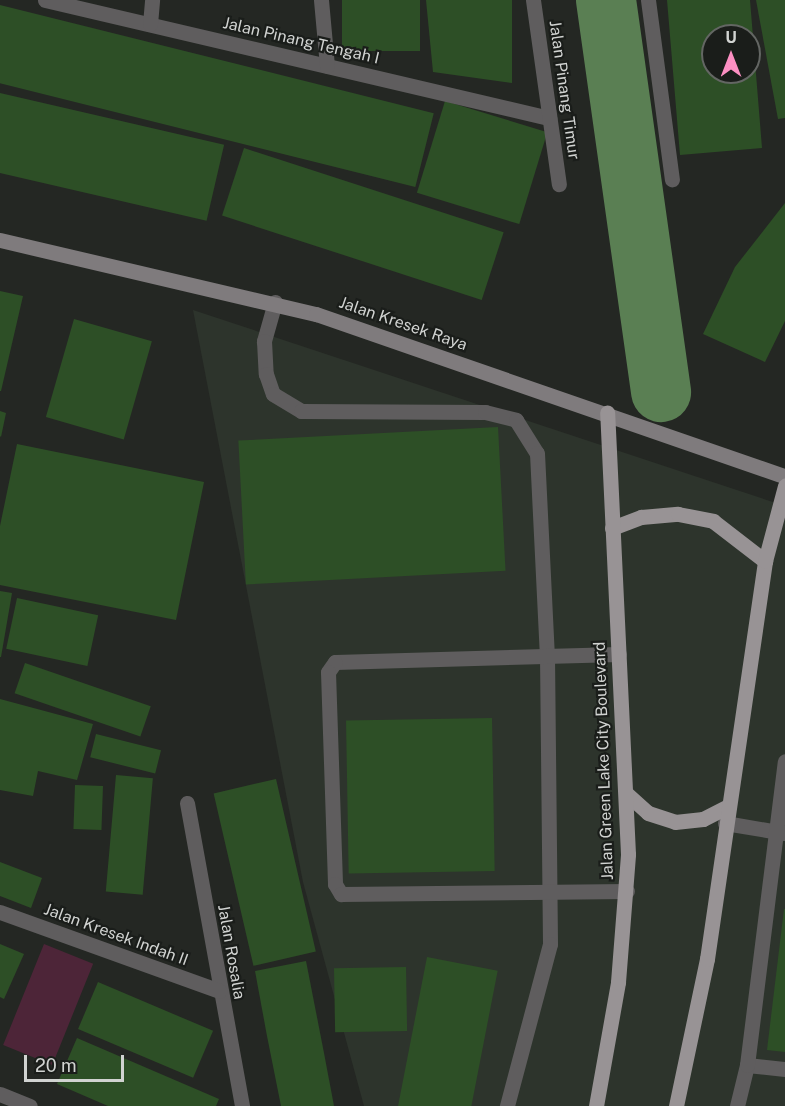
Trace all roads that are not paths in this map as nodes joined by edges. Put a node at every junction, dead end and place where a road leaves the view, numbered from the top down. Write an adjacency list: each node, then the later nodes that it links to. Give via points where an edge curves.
1 (45, 0): 6 (street, Jalan Pinang Tengah I)
2 (152, 0): 6 (street)
3 (321, 0): 7 (street)
4 (533, 0): 8 (street, Jalan Pinang Timur)
5 (648, 0): 9 (street)
6 (150, 24): 7 (street, Jalan Pinang Tengah I)
7 (327, 66): 8 (street, Jalan Pinang Tengah I)
8 (549, 118): 10 (street, Jalan Pinang Timur)
9 (672, 179)
10 (559, 184)
11 (0, 240): 12 (street, Jalan Kresek Raya)
12 (275, 302): 13 (street, Jalan Kresek Raya); 19 (street, via 264,341 266,374 273,394 301,411 485,412 516,420 537,453)
13 (607, 412): 14 (street, Jalan Kresek Raya); 16 (main road, Jalan Green Lake City Boulevard)
14 (785, 476)
15 (785, 486): 17 (main road)
16 (612, 528): 17 (main road, via 641,517 678,514 713,521); 18 (main road, Jalan Green Lake City Boulevard)
17 (765, 561): 23 (main road)
18 (619, 654): 19 (street); 21 (main road, Jalan Green Lake City Boulevard)
19 (547, 656): 27 (street); 27 (street, via 335,662 328,672 335,884 341,894)
20 (785, 761): 25 (street)
21 (627, 794): 23 (main road, via 648,813 675,822 703,819); 26 (main road, Jalan Green Lake City Boulevard)
22 (187, 803): 29 (street, Jalan Rosalia)
23 (728, 806): 24 (main road)
24 (724, 823): 25 (street); 37 (main road, via 707,959)
25 (781, 832): 30 (street)
26 (627, 891): 27 (street); 36 (main road, Jalan Green Lake City Boulevard)
27 (552, 892): 35 (street, via 550,945)
28 (0, 912): 29 (street, Jalan Kresek Indah II)
29 (219, 991): 34 (street, Jalan Rosalia)
30 (747, 1065): 31 (street); 38 (street)
31 (785, 1069)
32 (0, 1094): 33 (street)
33 (30, 1106)
34 (242, 1106)
35 (507, 1106)
36 (596, 1106)
37 (676, 1106)
38 (737, 1106)

